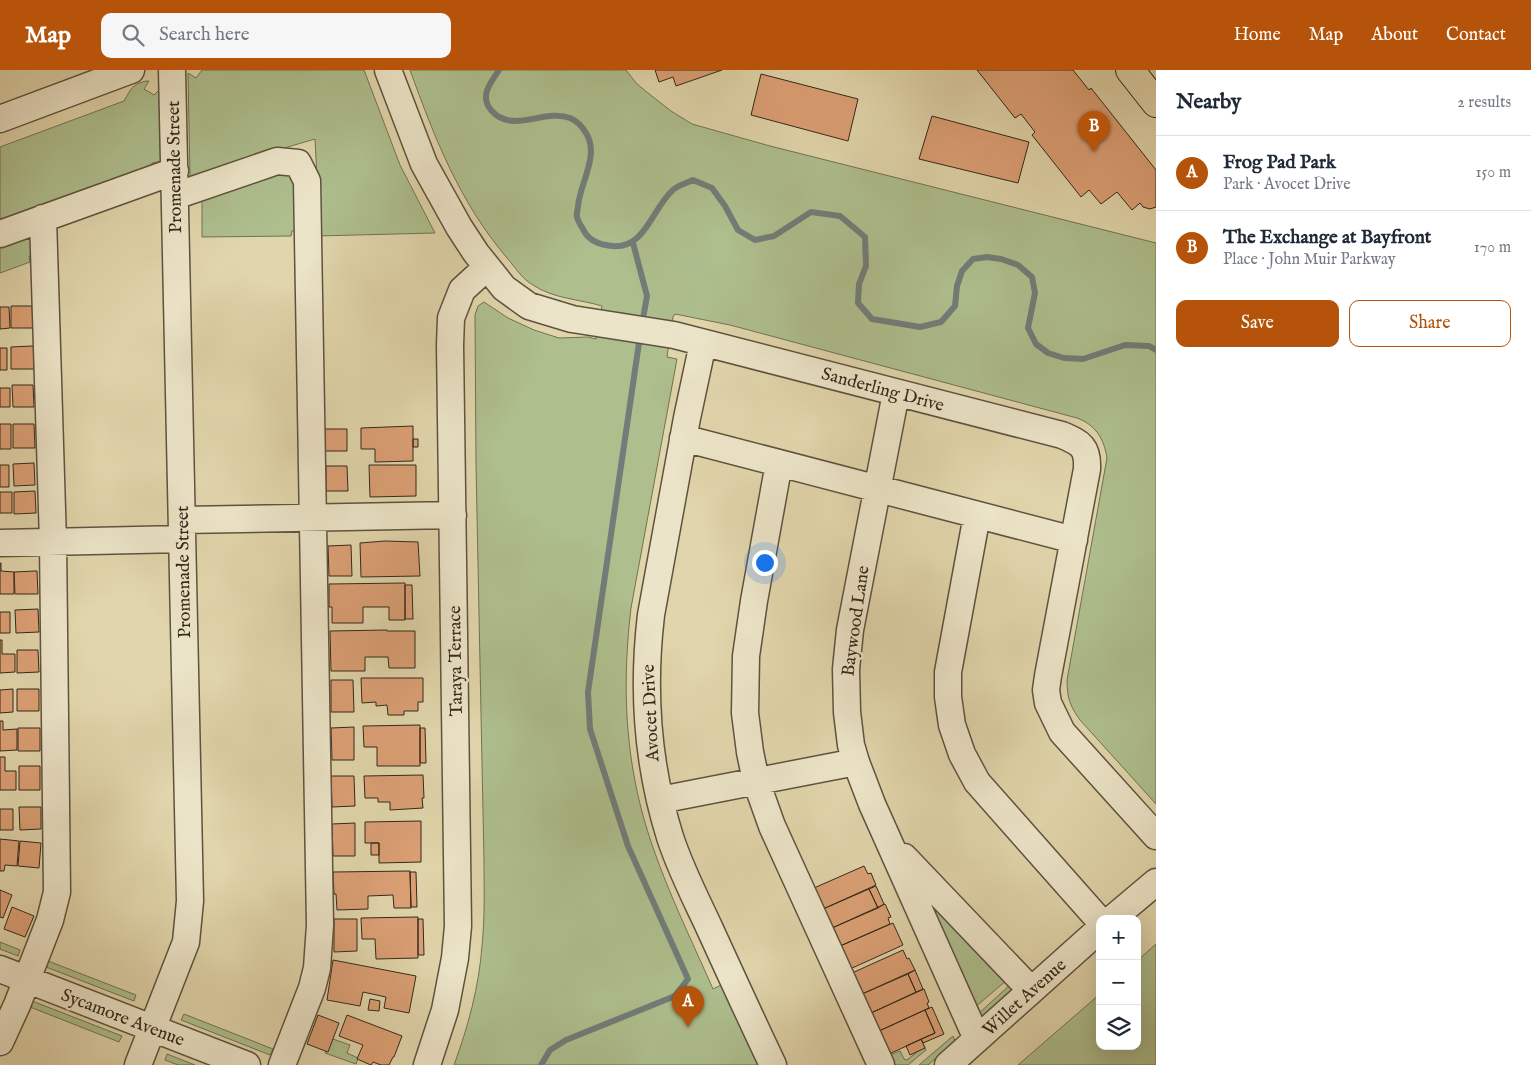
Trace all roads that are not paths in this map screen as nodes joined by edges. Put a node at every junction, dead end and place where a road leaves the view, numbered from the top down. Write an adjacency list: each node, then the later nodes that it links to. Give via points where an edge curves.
1 (131, 70): 6 (street)
2 (172, 70): 7 (street, Promenade Street)
3 (388, 70): 10 (street, Sanderling Drive, via 424,164 459,228)
4 (1130, 70): 5 (main road)
5 (1156, 102)
6 (0, 119)
7 (175, 184): 8 (street); 18 (street, via 277,161 298,163 307,181); 19 (street, Promenade Street)
8 (43, 218): 9 (street); 21 (street)
9 (0, 234)
10 (487, 267): 11 (street, Sanderling Drive, via 504,288 529,306 572,319 674,335); 16 (street, Taraya Terrace, via 462,290 451,318)
11 (703, 343): 12 (street, Sanderling Drive); 13 (street, Avocet Drive)
12 (896, 393): 15 (street, Baywood Lane); 20 (street, Sanderling Drive, via 1076,440 1088,458)
13 (683, 438): 14 (street); 25 (street, Avocet Drive, via 647,644 646,706)
14 (779, 464): 15 (street); 24 (street, via 746,656 745,713)
15 (877, 489): 17 (street); 23 (street, Baywood Lane, via 850,630 846,669 847,712)
16 (453, 515): 18 (street); 41 (street, Taraya Terrace, via 458,926 445,1010)
17 (977, 515): 20 (street); 30 (street, via 948,672 952,725 977,782)
18 (313, 518): 19 (street); 40 (street, via 319,948 312,988)
19 (182, 530): 21 (street); 35 (street, Promenade Street, via 190,901 186,942)
20 (1074, 540): 26 (street, Sanderling Drive, via 1048,676 1048,703 1062,732)
21 (53, 542): 22 (street); 33 (street, via 57,892 50,920)
22 (0, 543)
23 (856, 762): 24 (street); 27 (street, Baywood Lane)
24 (756, 781): 25 (street); 43 (street, via 772,826)
25 (660, 800): 42 (street, Avocet Drive, via 678,860)
26 (1156, 836)
27 (891, 844): 34 (street, Baywood Lane); 36 (street, Baywood Lane)
28 (1156, 882): 29 (street)
29 (1117, 915)
30 (1096, 916)
31 (1096, 933): 34 (street, Willet Avenue)
32 (0, 968): 33 (street, Sycamore Avenue)
33 (27, 979): 35 (street, Sycamore Avenue); 37 (street)
34 (1031, 990): 36 (street, Willet Avenue)
35 (152, 1028): 38 (street, Promenade Street); 39 (street, Sycamore Avenue)
36 (977, 1038): 44 (street, Willet Avenue)
37 (0, 1042)
38 (138, 1065)
39 (247, 1065)
40 (282, 1065)
41 (427, 1065)
42 (773, 1065)
43 (881, 1065)
44 (948, 1065)

